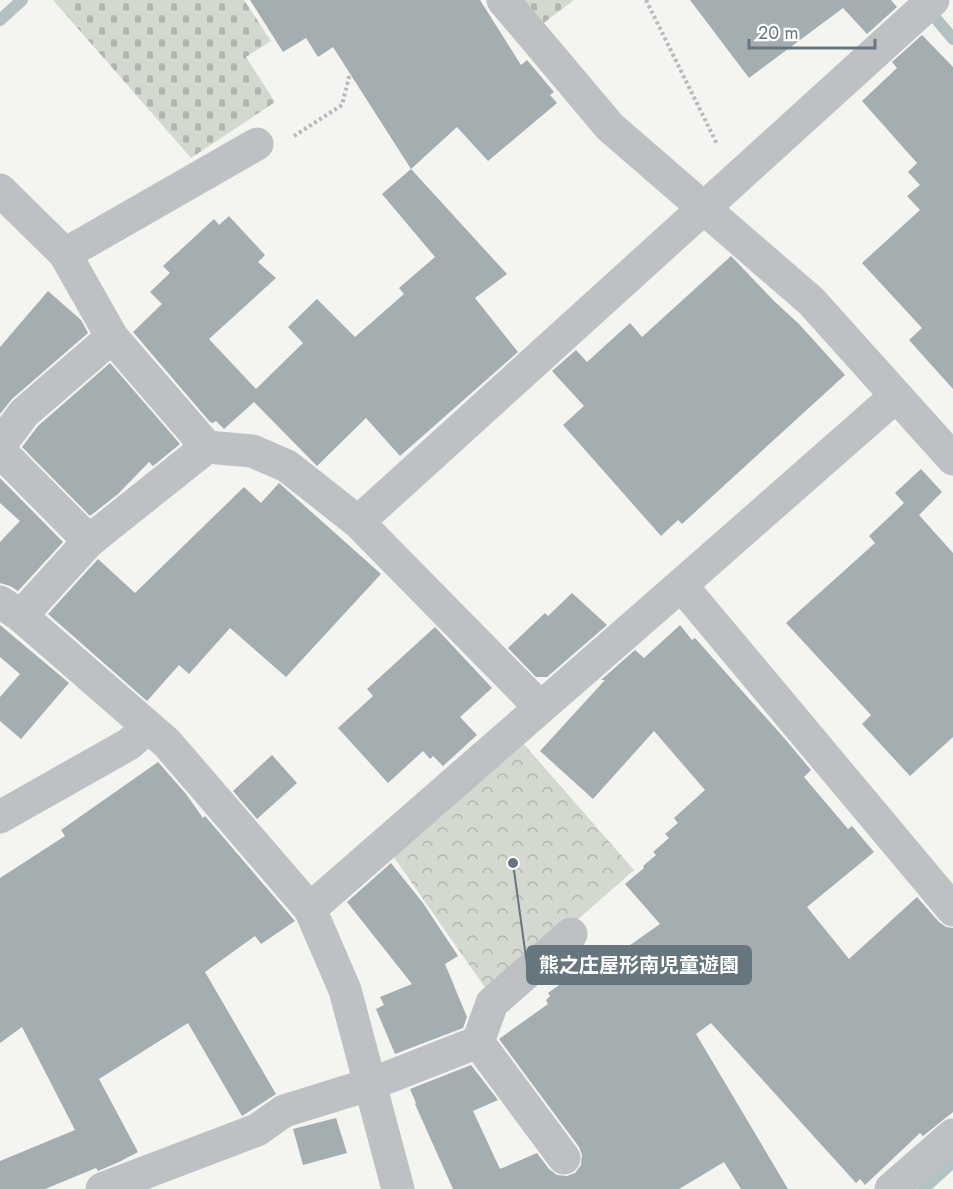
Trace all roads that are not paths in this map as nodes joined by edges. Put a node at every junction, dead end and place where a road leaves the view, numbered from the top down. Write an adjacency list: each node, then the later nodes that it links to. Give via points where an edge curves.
1 (503, 0): 5 (street, via 610,127)
2 (924, 8): 5 (street)
3 (257, 144): 6 (street)
4 (0, 190): 6 (street)
5 (703, 209): 8 (street, via 811,301); 13 (street)
6 (65, 254): 7 (street)
7 (112, 337): 9 (street, via 24,412); 10 (street)
8 (896, 396): 12 (street); 15 (street)
9 (0, 445)
10 (207, 447): 13 (street, via 252,452 287,466); 14 (street)
11 (0, 451): 14 (street)
12 (953, 459)
13 (358, 522): 17 (street)
14 (89, 541): 16 (street)
15 (681, 585): 17 (street); 21 (street)
16 (11, 609): 18 (street)
17 (540, 707): 20 (street)
18 (147, 728): 19 (street, via 129,744); 20 (street, via 166,743)
19 (0, 817)
20 (310, 909): 24 (street, via 345,990)
21 (953, 910)
22 (571, 934): 23 (street, via 492,1003)
23 (478, 1042): 24 (street); 26 (street)
24 (371, 1084): 27 (street, via 284,1111 257,1130); 28 (street)
25 (953, 1135): 29 (street)
26 (564, 1158)
27 (102, 1189)
28 (398, 1189)
29 (891, 1189)

